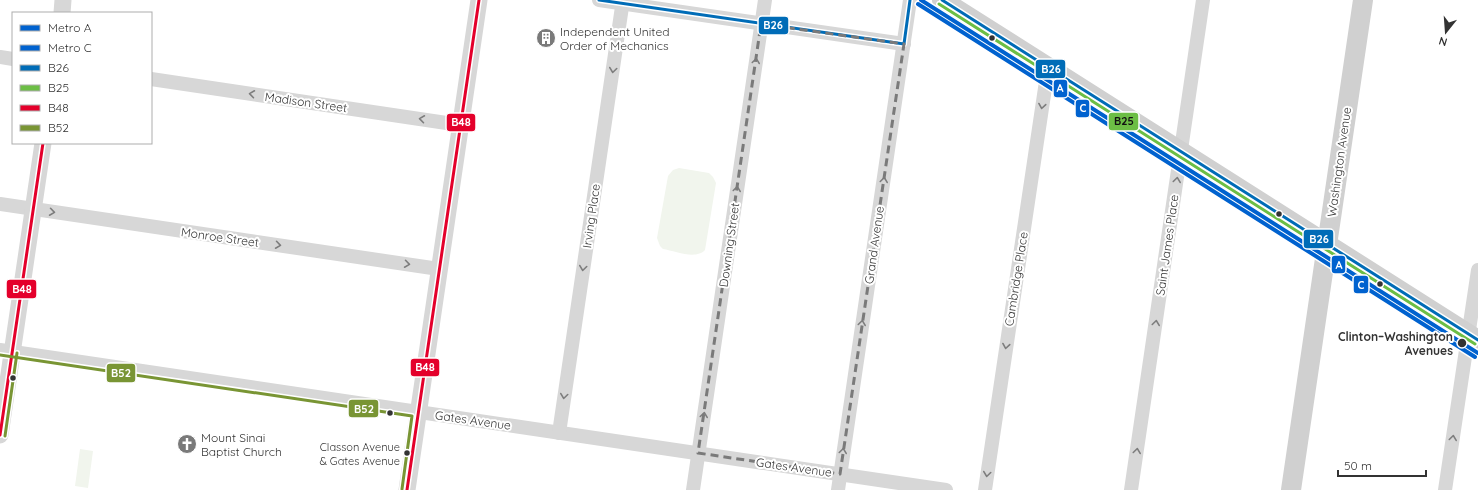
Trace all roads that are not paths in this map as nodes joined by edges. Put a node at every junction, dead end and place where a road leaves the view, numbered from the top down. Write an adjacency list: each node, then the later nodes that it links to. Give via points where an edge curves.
1 (64, 0): 10 (street)
2 (479, 0): 17 (street)
3 (599, 0): 9 (street)
4 (765, 0): 11 (street, Downing Street)
5 (910, 0): 12 (street, Grand Avenue)
6 (942, 0): 15 (main road)
7 (1203, 0): 19 (street, Saint James Place)
8 (1362, 0): 22 (main road, Washington Avenue)
9 (623, 2): 11 (street); 28 (street, Irving Place, one-way to 28)
10 (62, 12)
11 (761, 24): 12 (street); 30 (street, Downing Street, one-way to 11)
12 (904, 44): 31 (street, Grand Avenue, one-way to 12)
13 (0, 57): 14 (street)
14 (12, 59)
15 (1048, 68): 19 (main road); 36 (street, Cambridge Place, one-way to 36)
16 (152, 79): 17 (street, Madison Street, one-way to 16)
17 (460, 125): 23 (street)
18 (42, 144): 21 (street)
19 (1181, 152): 22 (main road); 37 (street, Saint James Place, one-way to 19)
20 (0, 204): 21 (street, Monroe Street)
21 (33, 209): 23 (street, Monroe Street, one-way to 23); 26 (street)
22 (1326, 244): 25 (main road); 38 (main road, Washington Avenue)
23 (439, 269): 27 (street)
24 (1478, 270): 25 (street)
25 (1473, 337): 39 (street, one-way to 25)
26 (6, 351): 27 (street, Gates Avenue); 29 (street)
27 (418, 412): 28 (street, Gates Avenue); 32 (street)
28 (559, 433): 30 (street, Gates Avenue)
29 (0, 435)
30 (698, 453): 31 (street, Gates Avenue); 33 (street, Downing Street)
31 (840, 474): 34 (street, Grand Avenue); 35 (street, Gates Avenue)
32 (407, 490)
33 (693, 490)
34 (838, 490)
35 (946, 490)
36 (985, 490)
37 (1131, 490)
38 (1291, 490)
39 (1445, 490)

